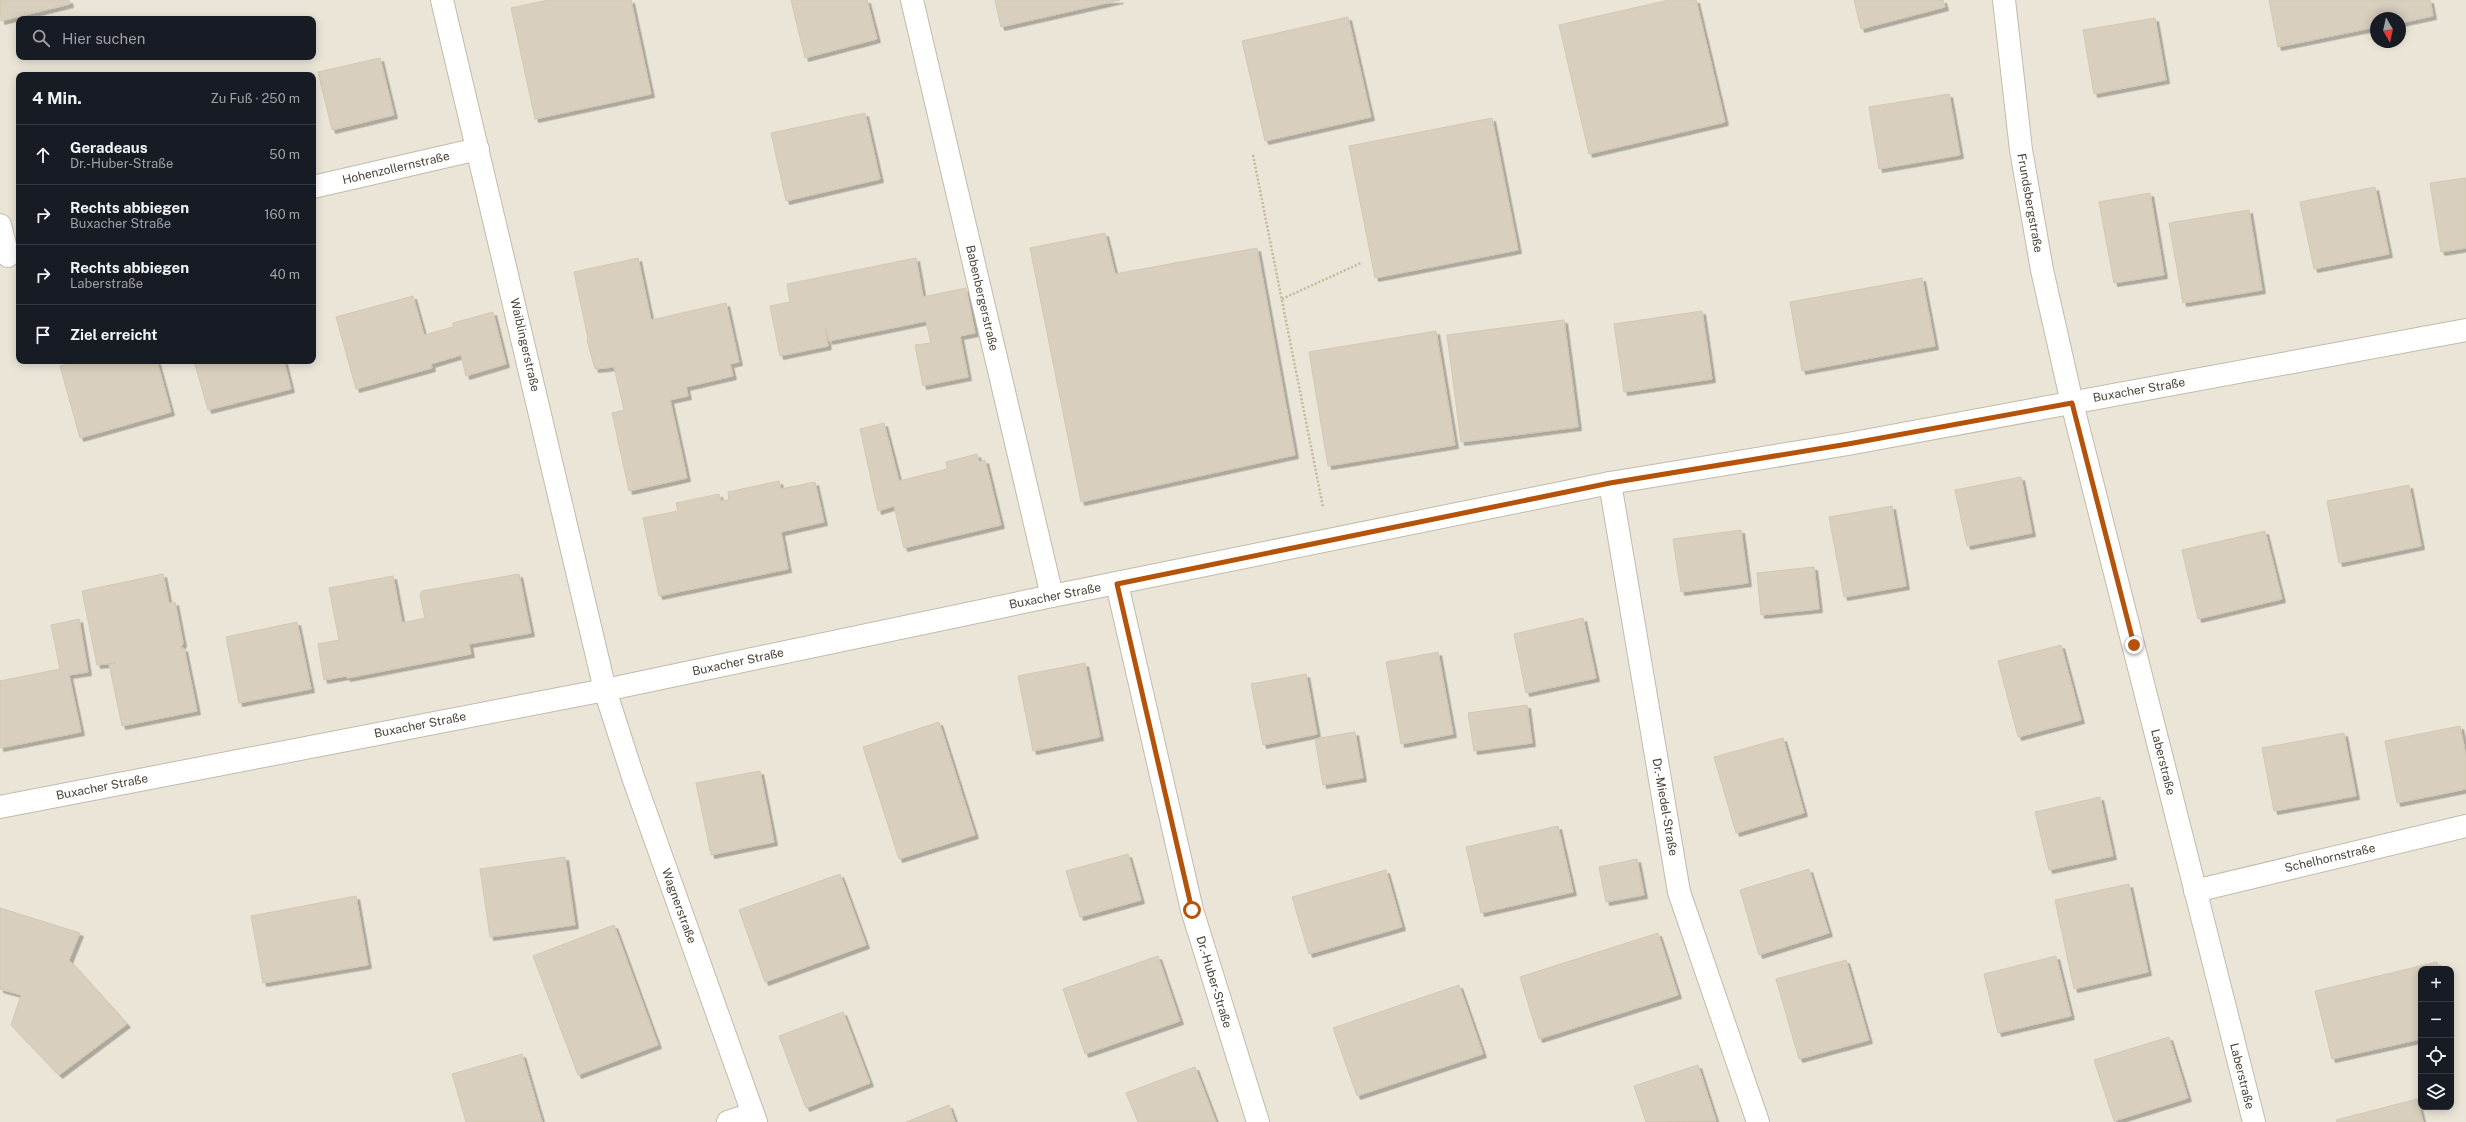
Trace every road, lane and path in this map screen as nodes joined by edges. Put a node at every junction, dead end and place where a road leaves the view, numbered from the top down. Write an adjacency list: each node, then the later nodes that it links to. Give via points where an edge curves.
1 (442, 0): 4 (street, Waiblingerstraße)
2 (912, 0): 16 (street, Babenbergerstraße)
3 (2004, 0): 12 (street, Frundsbergstraße, via 2022,157 2042,270)
4 (478, 149): 6 (street, Hohenzollernstraße); 17 (street, Waiblingerstraße)
5 (1253, 155): 10 (path)
6 (316, 186)
7 (0, 225): 8 (street)
8 (9, 256)
9 (1360, 263): 10 (path)
10 (1282, 298): 14 (path)
11 (2466, 330): 12 (street, Buxacher Straße)
12 (2072, 403): 13 (street, Buxacher Straße, via 1848,444); 20 (street, Laberstraße)
13 (1610, 483): 14 (street, Buxacher Straße); 24 (street, Dr.-Miedel-Straße, via 1679,892)
14 (1330, 540): 15 (street, Buxacher Straße)
15 (1117, 584): 16 (street, Buxacher Straße); 23 (street, Dr.-Huber-Straße, via 1192,910)
16 (1052, 596): 17 (street, Buxacher Straße)
17 (605, 690): 18 (street, Buxacher Straße); 21 (street, Wagnerstraße, via 633,777)
18 (0, 807)
19 (2466, 826): 20 (street, Schelhornstraße)
20 (2195, 891): 25 (street, Laberstraße)
21 (754, 1118): 22 (street)
22 (728, 1122)
23 (1258, 1122)
24 (1758, 1122)
25 (2254, 1122)

